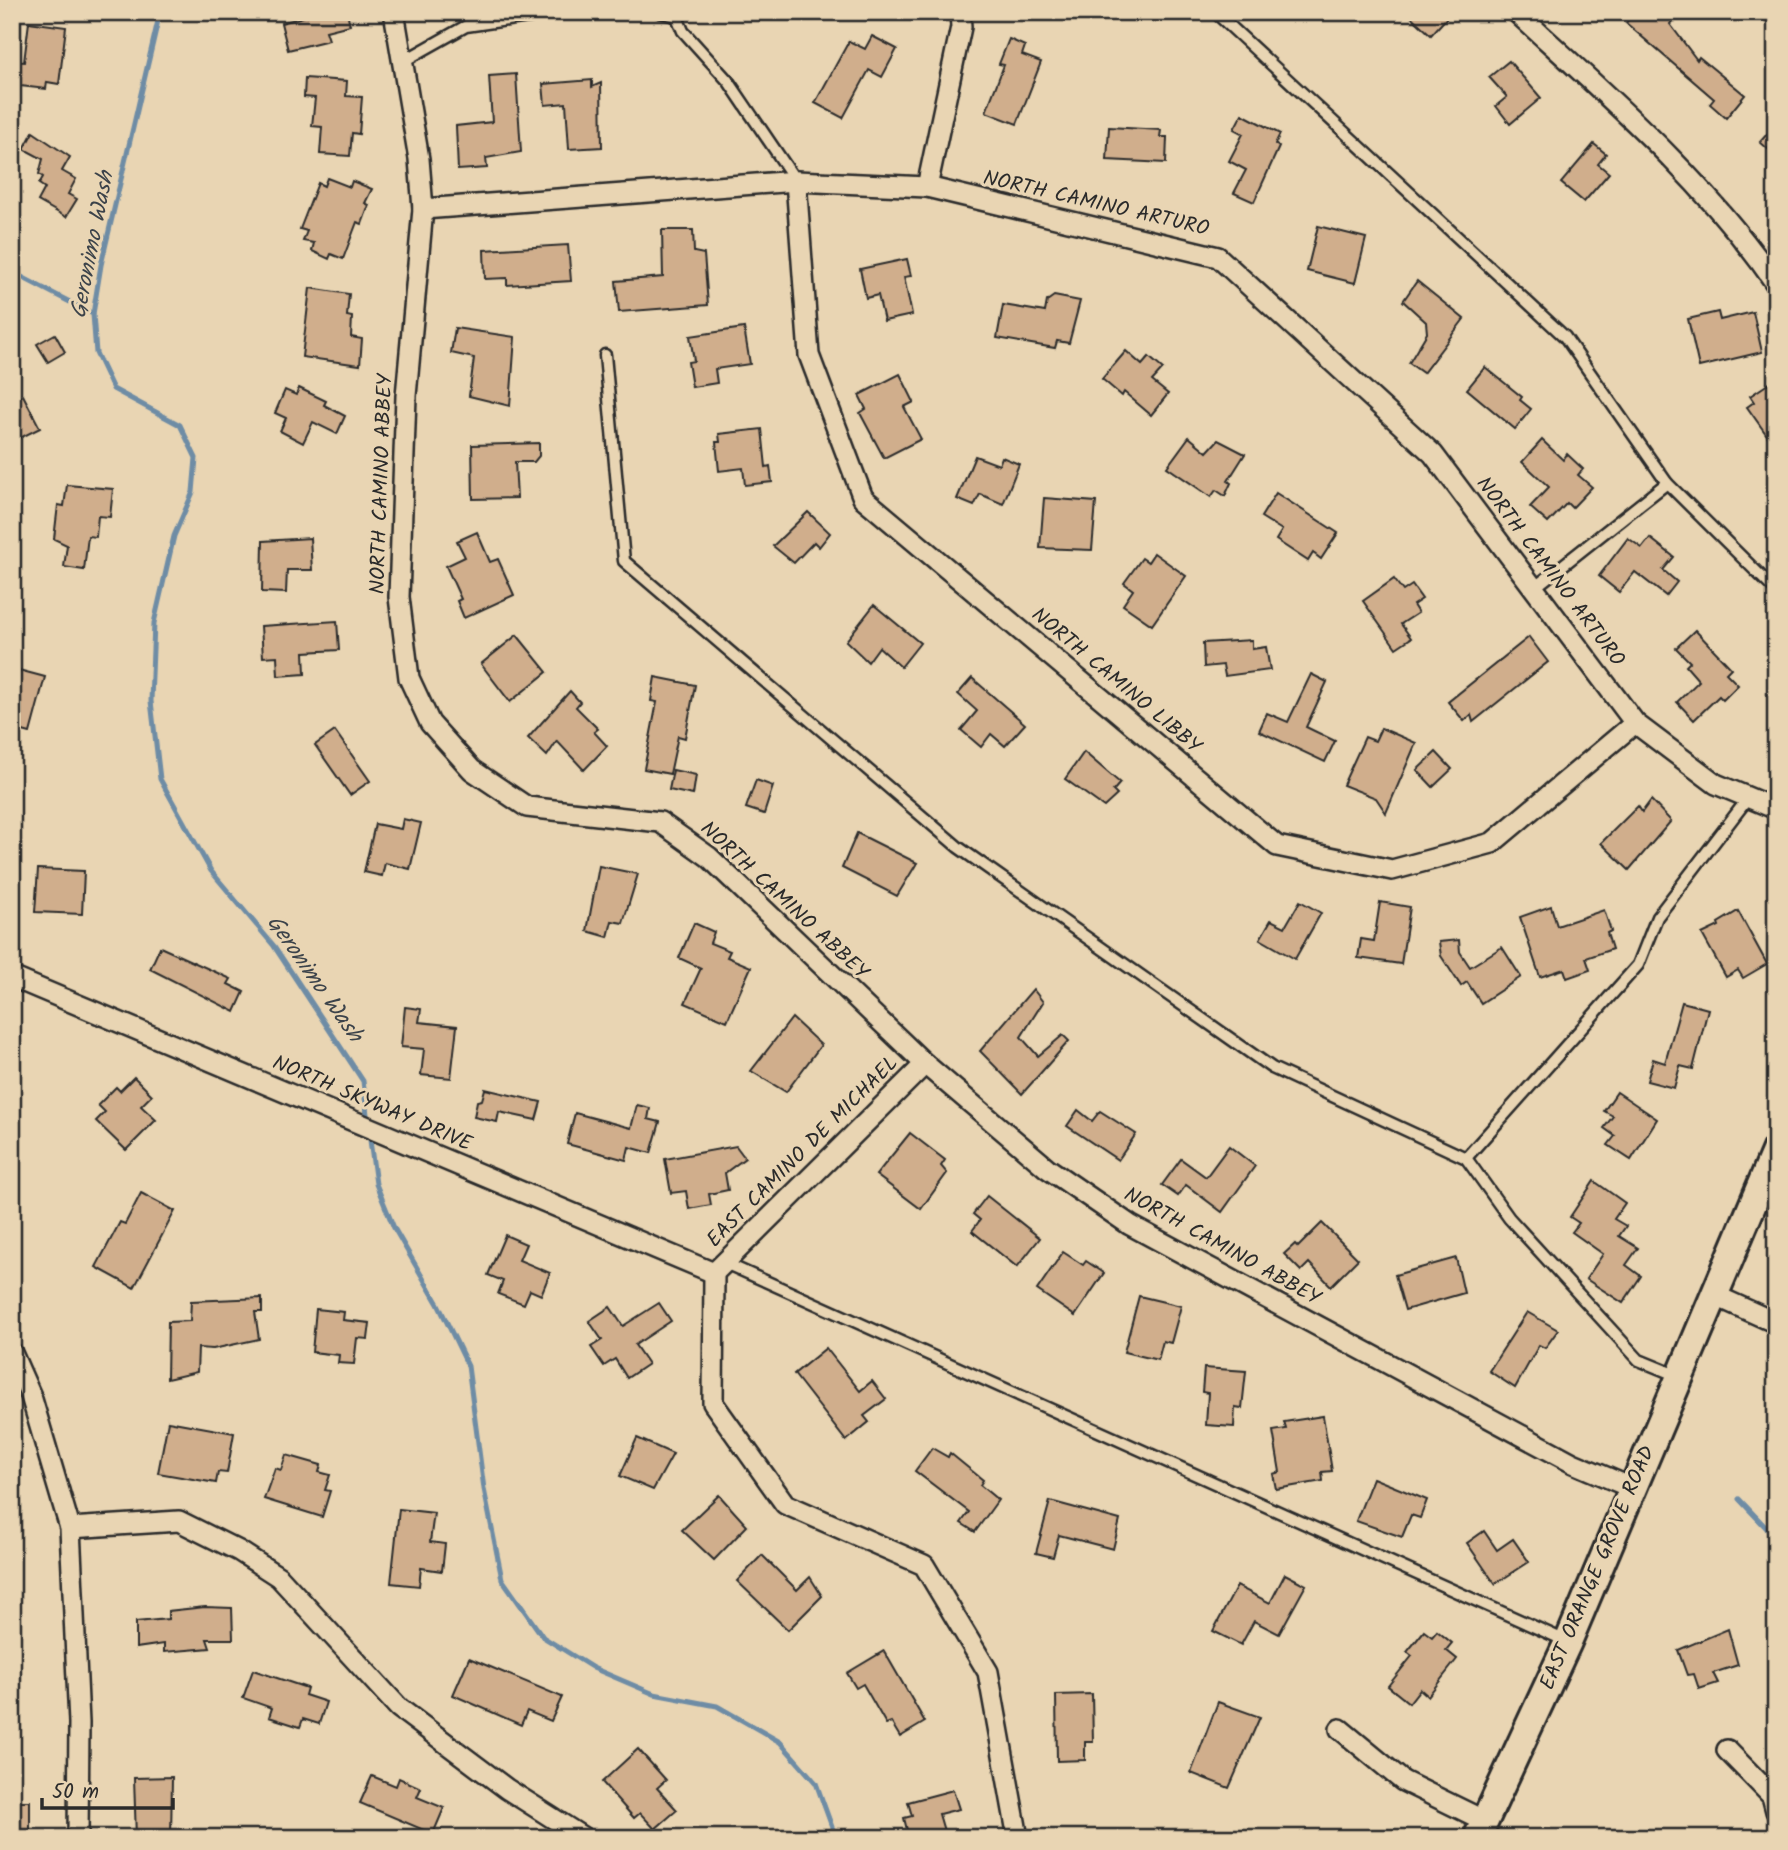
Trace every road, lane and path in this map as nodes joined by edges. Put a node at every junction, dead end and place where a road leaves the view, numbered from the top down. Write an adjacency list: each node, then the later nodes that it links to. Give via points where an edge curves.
1 (394, 12): 8 (street, NORTH CAMINO ABBEY)
2 (562, 12): 8 (lane, via 466,26)
3 (659, 12): 7 (lane)
4 (960, 12): 10 (street, via 961,27)
5 (1216, 12): 14 (lane, via 1565,337)
6 (1516, 12): 12 (street, via 1665,150)
7 (676, 14): 9 (lane, via 683,31 729,82)
8 (402, 62): 11 (street, NORTH CAMINO ABBEY)
9 (796, 181): 10 (street, NORTH CAMINO ARTURO); 11 (street, NORTH CAMINO ARTURO); 17 (street, NORTH CAMINO LIBBY, via 809,355 863,498 1277,846 1392,870 1492,843)
10 (927, 187): 15 (street, NORTH CAMINO ARTURO, via 1219,257 1433,454)
11 (423, 209): 21 (street, NORTH CAMINO ABBEY, via 406,396 399,597 409,678 430,723 472,770 527,807 660,822 709,857)
12 (1776, 284)
13 (605, 355): 23 (lane, via 624,561 958,847 1272,1068)
14 (1667, 483): 15 (lane); 16 (lane)
15 (1534, 587): 17 (street, NORTH CAMINO ARTURO)
16 (1776, 591)
17 (1635, 723): 18 (street, NORTH CAMINO ARTURO, via 1716,783)
18 (1749, 797): 19 (street, NORTH CAMINO ARTURO); 23 (lane, via 1657,916 1638,965)
19 (1776, 809)
20 (12, 977): 24 (street, NORTH SKYWAY DRIVE)
21 (925, 1064): 24 (street, EAST CAMINO DE MICHAEL); 29 (street, NORTH CAMINO ABBEY, via 1046,1168 1130,1225 1573,1463)
22 (1776, 1149): 25 (main road, EAST ORANGE GROVE ROAD)
23 (1466, 1158): 28 (lane, via 1509,1218 1639,1360)
24 (719, 1268): 31 (lane); 38 (street, via 713,1403 785,1504 924,1565 988,1672)
25 (1714, 1295): 26 (street); 28 (main road, EAST ORANGE GROVE ROAD)
26 (1776, 1323)
27 (12, 1353): 30 (street, via 31,1396)
28 (1681, 1377): 29 (main road, EAST ORANGE GROVE ROAD)
29 (1632, 1488): 31 (main road, EAST ORANGE GROVE ROAD)
30 (70, 1528): 36 (street, via 79,1723); 37 (street, via 179,1521 239,1550 279,1577 400,1708 507,1789)
31 (1568, 1642): 35 (main road, EAST ORANGE GROVE ROAD)
32 (1340, 1729): 35 (street, via 1403,1781)
33 (1727, 1750): 34 (street, via 1772,1796)
34 (1776, 1811)
35 (1481, 1829)
36 (78, 1838)
37 (584, 1838)
38 (1018, 1838)

